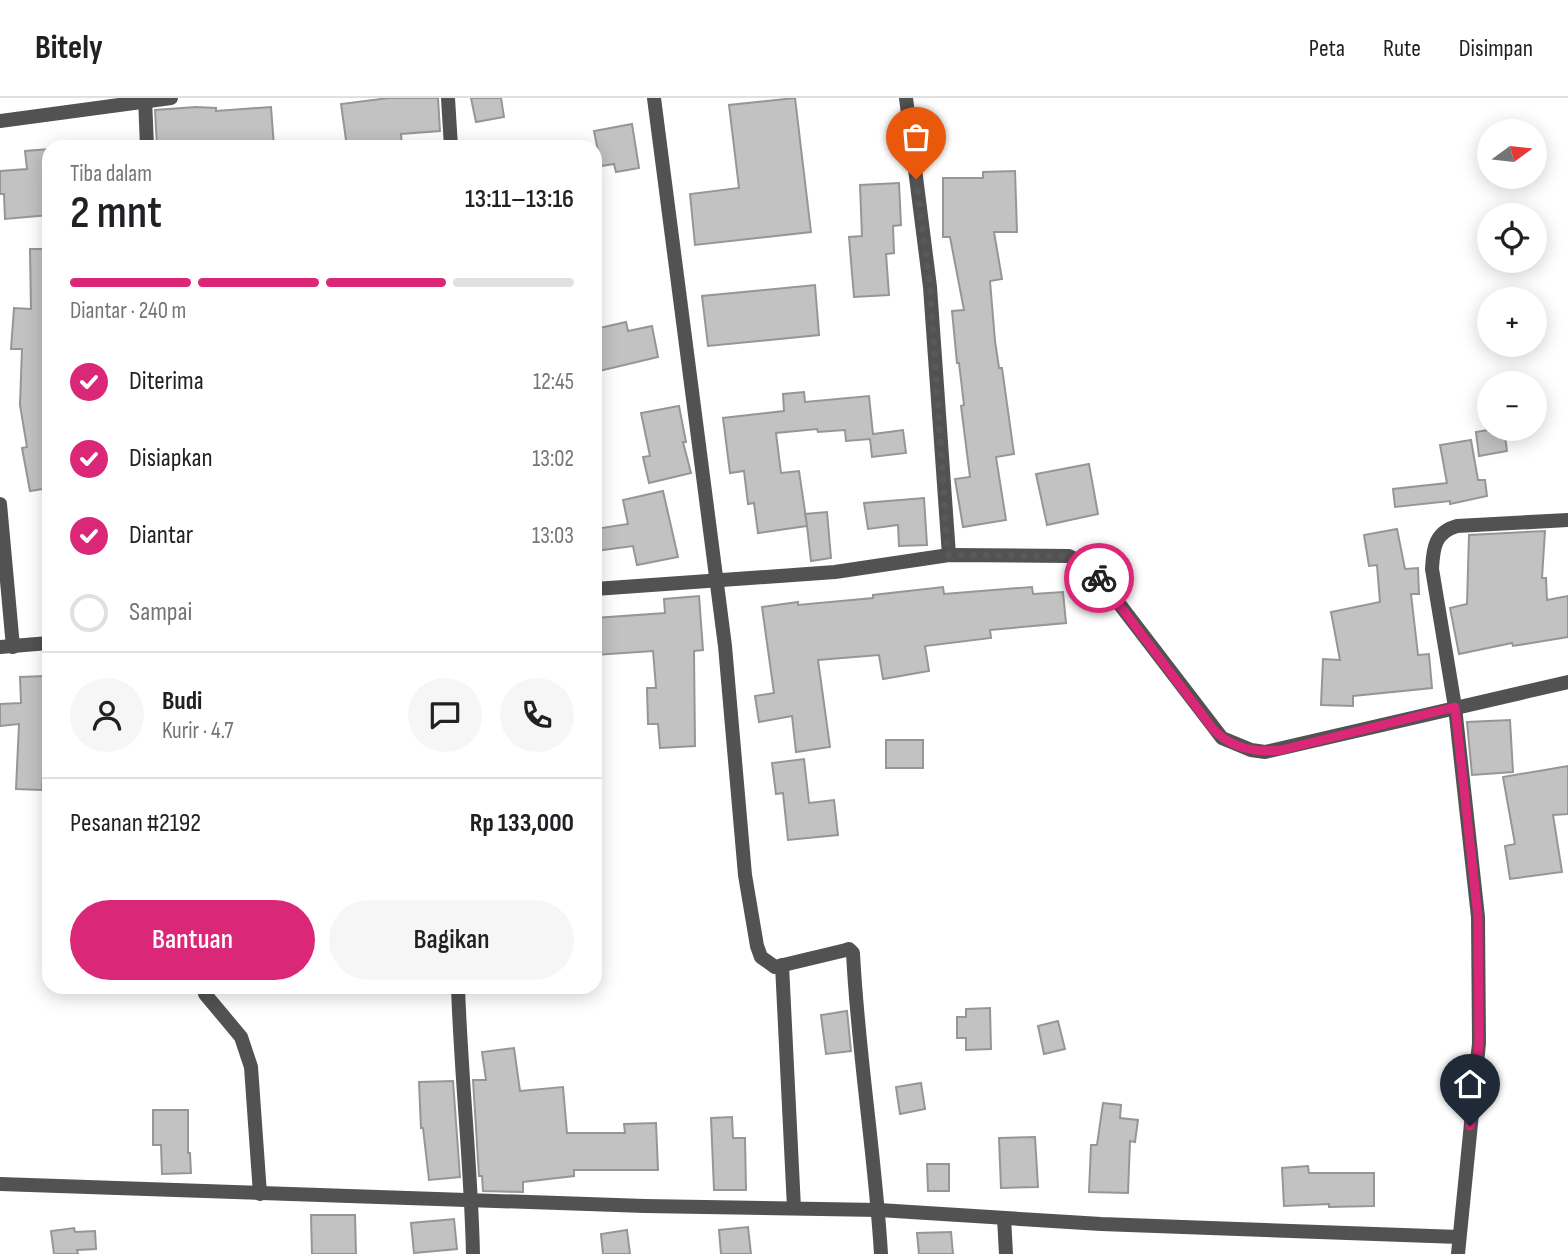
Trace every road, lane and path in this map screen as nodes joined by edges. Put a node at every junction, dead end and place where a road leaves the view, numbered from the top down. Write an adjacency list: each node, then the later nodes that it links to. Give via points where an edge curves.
1 (171, 98): 5 (street)
2 (448, 98): 8 (street)
3 (654, 98): 12 (street)
4 (905, 98): 11 (street, via 930,287)
5 (145, 100): 6 (street); 7 (street)
6 (0, 121)
7 (147, 140)
8 (451, 140)
9 (0, 504): 15 (street)
10 (1568, 520): 17 (street, via 1457,526 1437,537 1432,569)
11 (948, 555): 12 (street, via 835,572); 17 (street, via 1069,556 1081,561 1091,568 1213,729 1222,738 1251,750 1281,750)
12 (717, 582): 13 (street); 18 (street, via 757,946 766,963)
13 (602, 589)
14 (42, 644): 15 (street)
15 (6, 647)
16 (1568, 682): 17 (street)
17 (1455, 707): 27 (street, via 1480,976 1479,1043)
18 (782, 965): 24 (street); 25 (street, via 849,949 853,953 858,1040)
19 (207, 994): 22 (street, via 241,1037 251,1067)
20 (458, 994): 23 (street)
21 (0, 1184): 22 (street)
22 (260, 1194): 23 (street)
23 (472, 1201): 24 (street); 28 (street)
24 (794, 1208): 25 (street)
25 (879, 1210): 26 (street); 29 (street)
26 (1004, 1217): 27 (street); 30 (street)
27 (1460, 1237): 31 (street)
28 (473, 1254)
29 (881, 1254)
30 (1006, 1254)
31 (1458, 1254)

